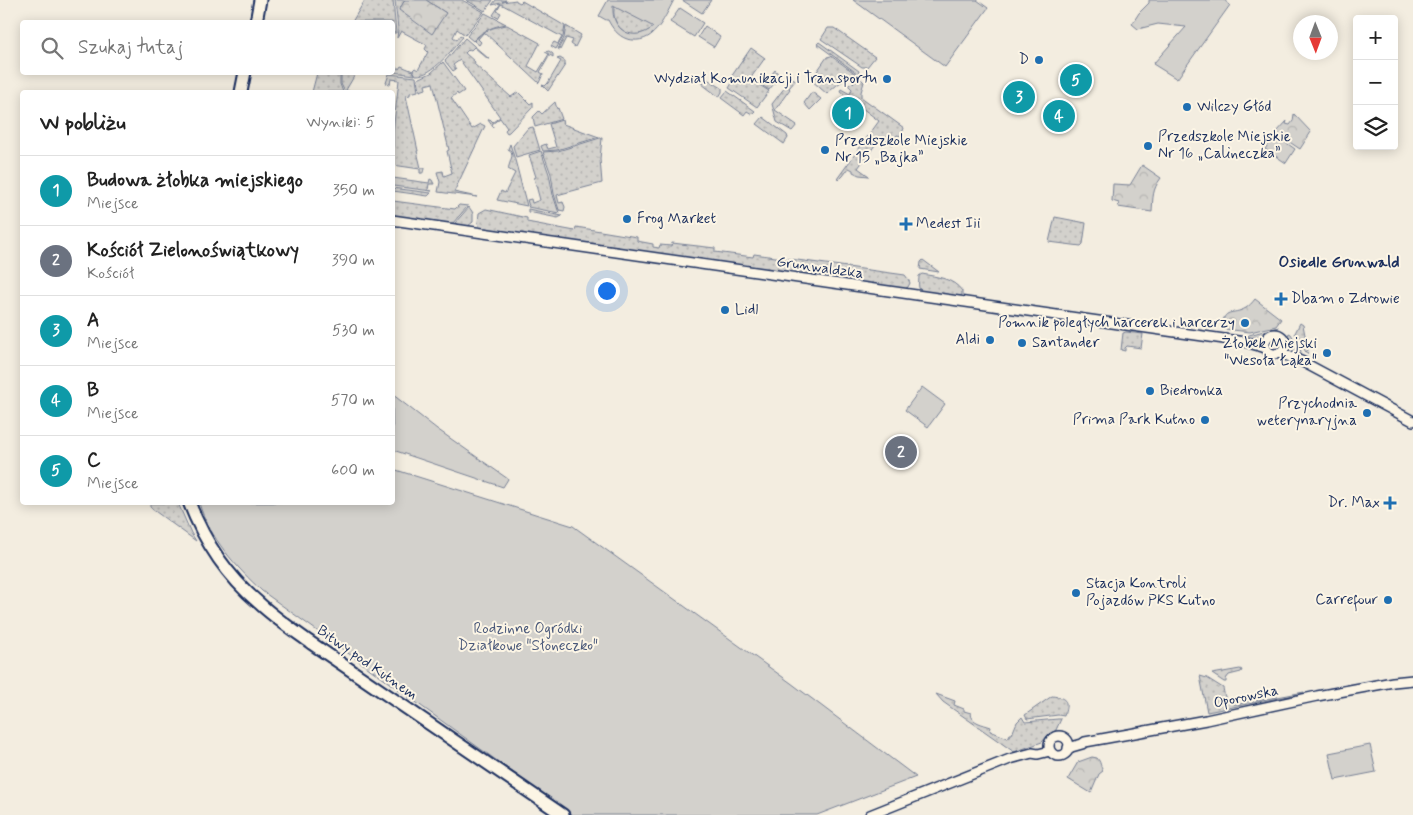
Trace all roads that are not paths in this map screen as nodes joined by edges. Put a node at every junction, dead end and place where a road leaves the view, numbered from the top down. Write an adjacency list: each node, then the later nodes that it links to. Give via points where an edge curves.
1 (260, 0): 2 (main road)
2 (256, 20)
3 (244, 75): 4 (main road)
4 (241, 90)
5 (395, 220): 6 (street, Grunwaldzka)
6 (1266, 344): 7 (street, via 1270,353 1276,354); 7 (street, via 1272,335 1278,335 1283,339)
7 (1282, 349): 8 (street)
8 (1413, 421)
9 (189, 505): 15 (main road, Bitwy pod Kutnem, via 222,564 264,608)
10 (1413, 674): 12 (street)
11 (1413, 680): 12 (street, Oporowska)
12 (1393, 682): 13 (street, Oporowska, via 1082,744)
13 (1068, 744): 14 (street, via 1066,752 1061,755 1055,755); 14 (street, via 1064,737 1058,736 1052,738)
14 (1050, 747): 16 (street, via 1010,759)
15 (563, 815)
16 (870, 815)

